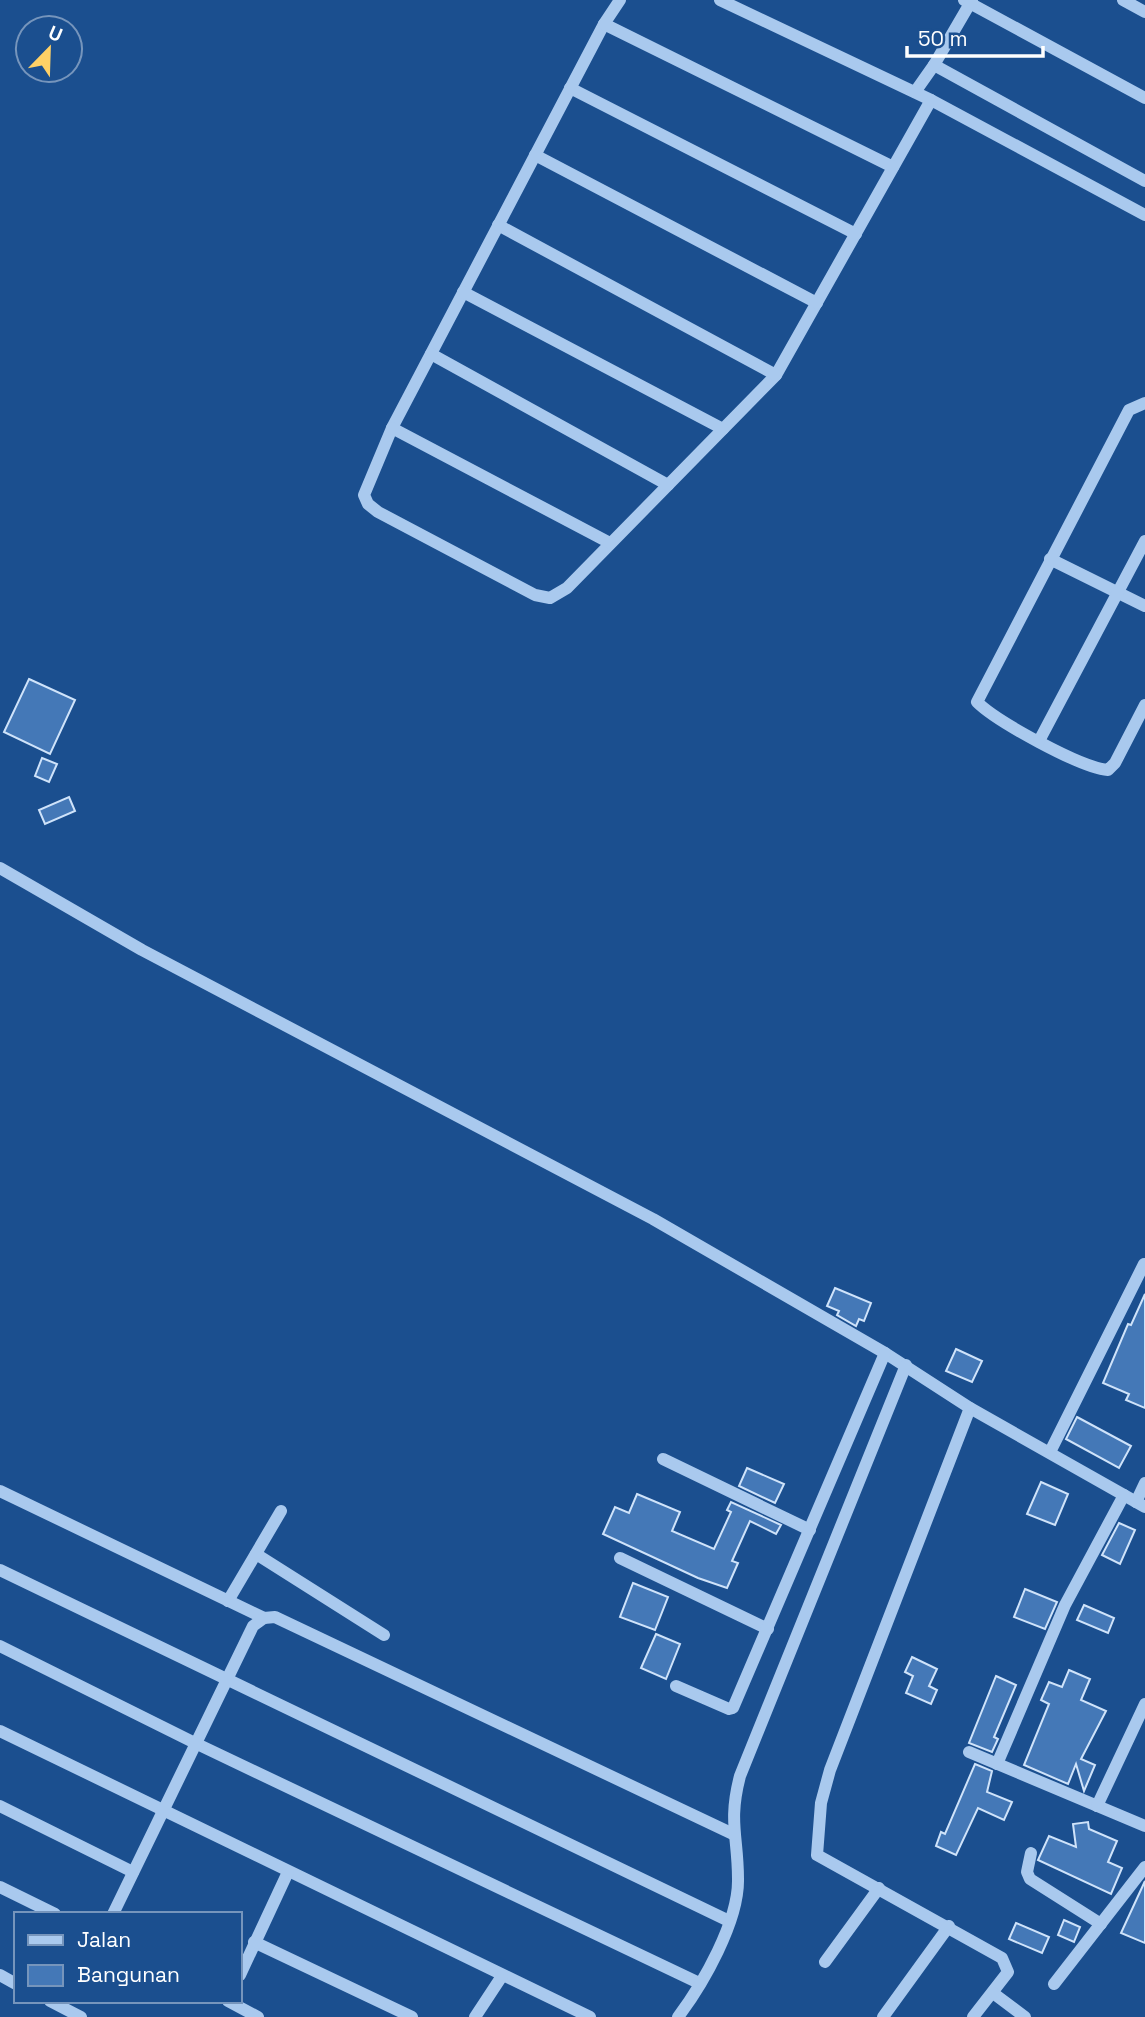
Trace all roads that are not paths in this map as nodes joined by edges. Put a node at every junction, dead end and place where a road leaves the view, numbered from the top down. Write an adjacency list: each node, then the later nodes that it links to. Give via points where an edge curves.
1 (620, 0): 6 (street)
2 (720, 0): 9 (street)
3 (1123, 0): 5 (street)
4 (969, 1): 7 (street); 10 (street)
5 (1145, 12)
6 (604, 24): 8 (street); 13 (street)
7 (934, 65): 9 (street); 14 (street)
8 (570, 88): 12 (street); 17 (street)
9 (915, 92): 11 (street)
10 (1145, 98)
11 (931, 100): 13 (street); 15 (street)
12 (535, 155): 16 (street); 19 (street)
13 (893, 167): 17 (street)
14 (1145, 181)
15 (1145, 215)
16 (498, 225): 18 (street); 21 (street)
17 (856, 233): 19 (street)
18 (463, 292): 20 (street); 24 (street)
19 (817, 303): 21 (street)
20 (431, 354): 23 (street); 25 (street)
21 (776, 375): 24 (street)
22 (1145, 403): 28 (street, via 1129,410)
23 (392, 428): 27 (street); 27 (street, via 364,495 368,504 535,595 550,598 566,588)
24 (723, 429): 25 (street)
25 (668, 485): 27 (street)
26 (1145, 541): 29 (street)
27 (610, 543)
28 (1050, 559): 29 (street); 32 (street, via 977,702)
29 (1118, 591): 30 (street); 32 (street)
30 (1145, 606)
31 (1145, 705): 32 (street, via 1108,770)
32 (1039, 741)
33 (0, 869): 35 (street, via 142,950 653,1219)
34 (1144, 1264): 38 (street)
35 (885, 1353): 36 (street); 45 (street)
36 (906, 1365): 37 (street); 65 (street, via 740,1776 732,1806)
37 (970, 1408): 38 (street); 71 (street, via 821,1803 817,1855)
38 (1050, 1452): 42 (street)
39 (663, 1459): 45 (street)
40 (1145, 1483): 43 (street)
41 (0, 1491): 49 (street)
42 (1124, 1495): 43 (street); 60 (street, via 1065,1605)
43 (1140, 1505)
44 (281, 1511): 46 (street)
45 (810, 1530): 51 (street)
46 (256, 1554): 49 (street); 52 (street)
47 (620, 1558): 51 (street)
48 (0, 1570): 54 (street)
49 (228, 1601): 50 (street)
50 (264, 1618): 54 (street, via 253,1626); 65 (street, via 275,1617)
51 (768, 1629): 55 (street, via 733,1707)
52 (384, 1635)
53 (0, 1646): 58 (street)
54 (227, 1679): 58 (street); 74 (street)
55 (676, 1686)
56 (1145, 1704): 61 (street)
57 (0, 1731): 63 (street)
58 (195, 1743): 63 (street); 81 (street)
59 (969, 1752): 60 (street)
60 (998, 1764): 61 (street)
61 (1097, 1806): 64 (street)
62 (0, 1807): 68 (street)
63 (162, 1809): 68 (street); 69 (street)
64 (1145, 1826)
65 (733, 1834): 74 (street, via 737,1902)
66 (1031, 1853): 75 (street, via 1030,1879)
67 (1145, 1867): 75 (street)
68 (133, 1872): 73 (street)
69 (288, 1872): 77 (street); 80 (street)
70 (0, 1887): 72 (street)
71 (879, 1888): 76 (street); 78 (street)
72 (51, 1912)
73 (114, 1912)
74 (729, 1921): 81 (street)
75 (1101, 1924): 82 (street)
76 (949, 1926): 83 (street, via 1002,1958 1008,1972); 92 (street)
77 (254, 1942): 79 (street); 88 (street)
78 (825, 1962)
79 (242, 1970)
80 (502, 1976): 89 (street); 90 (street)
81 (699, 1983): 91 (street)
82 (1055, 1984)
83 (993, 1993): 93 (street); 94 (street)
84 (232, 2003): 87 (street)
85 (63, 2009): 86 (street)
86 (81, 2017)
87 (258, 2017)
88 (412, 2017)
89 (475, 2017)
90 (590, 2017)
91 (678, 2017)
92 (883, 2017)
93 (973, 2017)
94 (1025, 2017)

